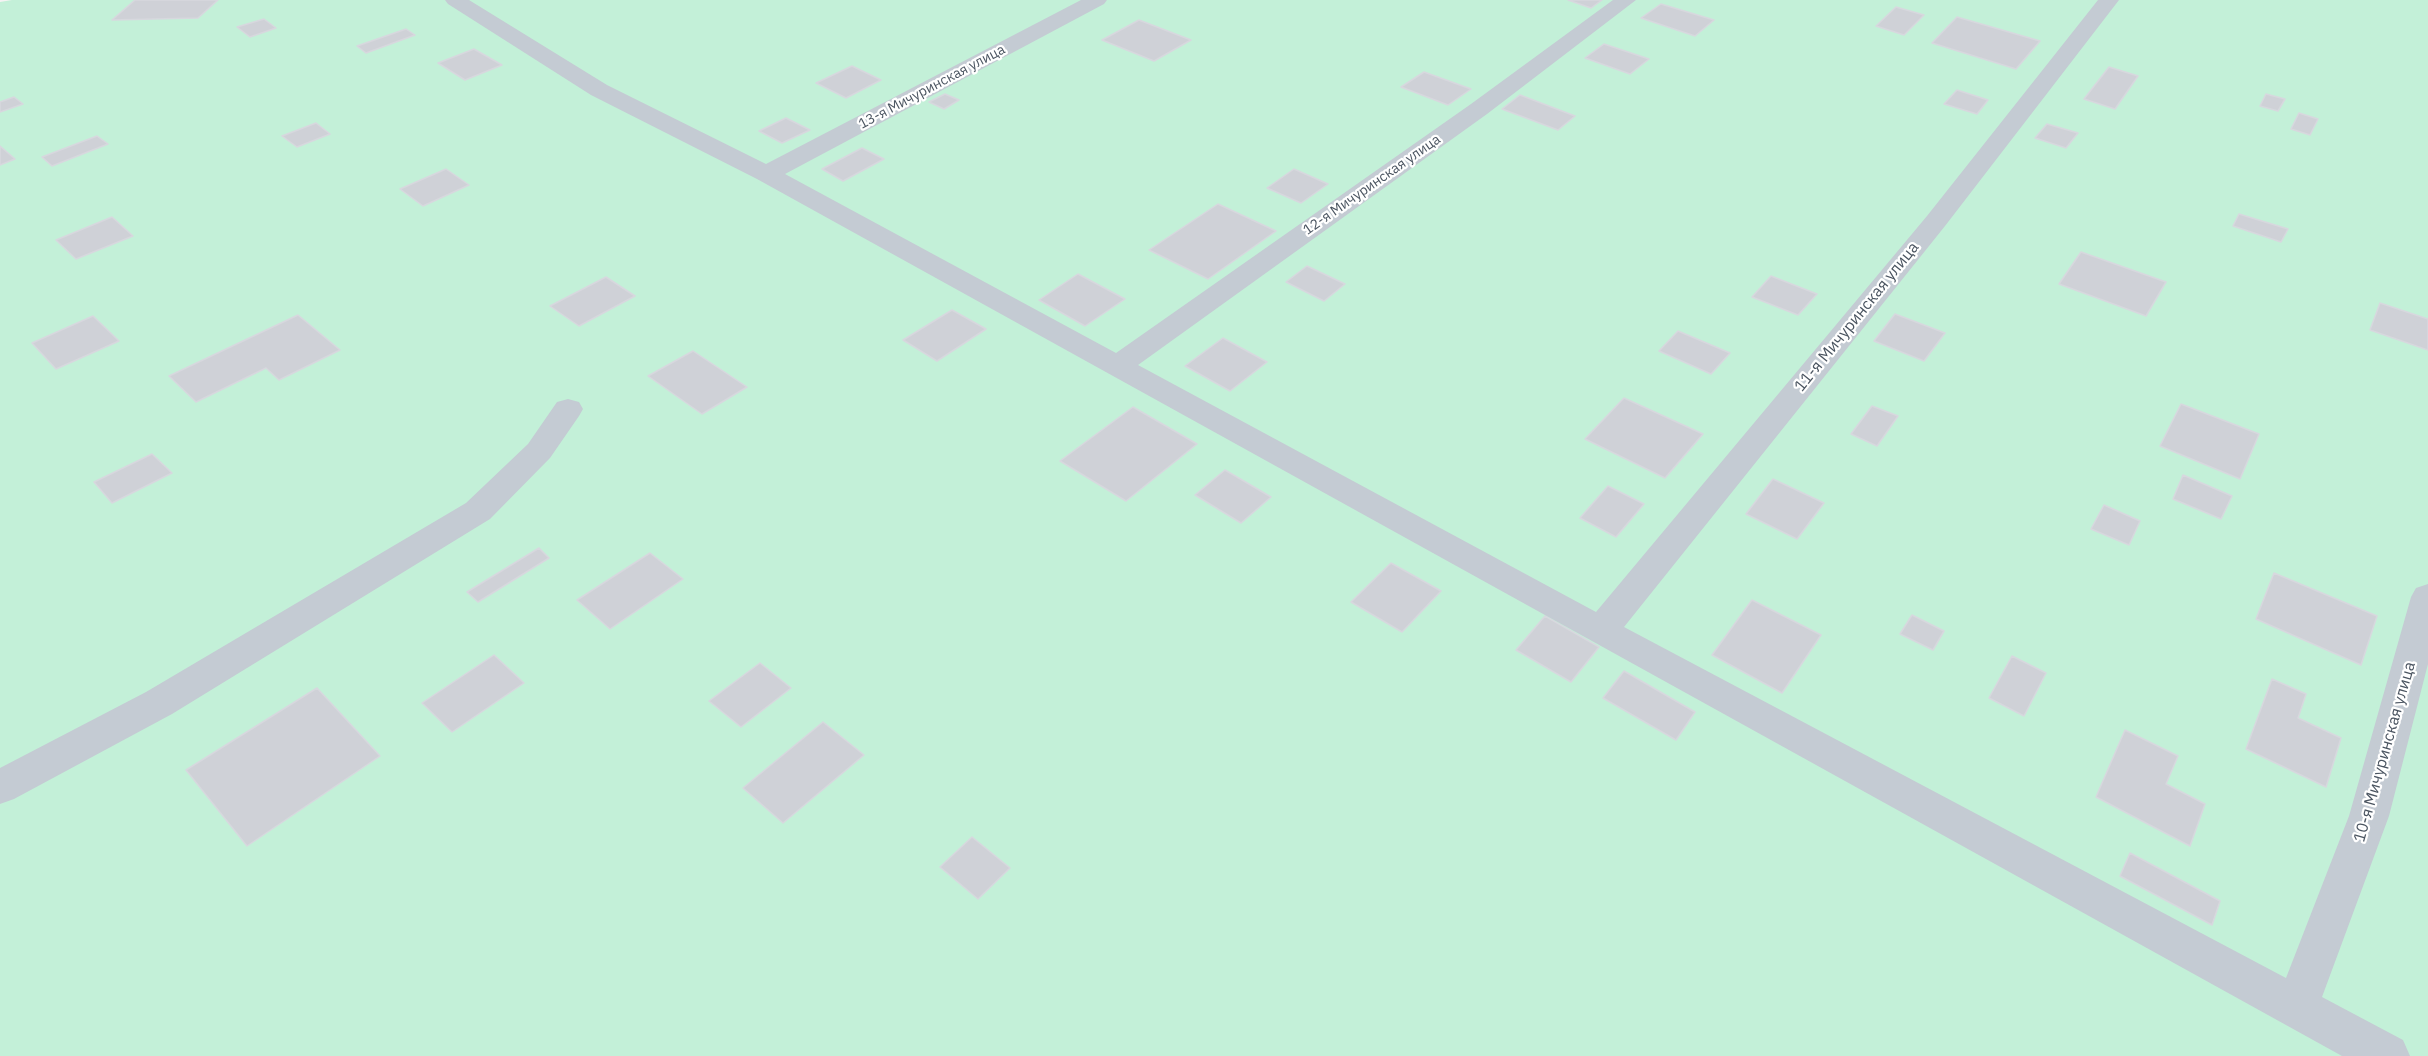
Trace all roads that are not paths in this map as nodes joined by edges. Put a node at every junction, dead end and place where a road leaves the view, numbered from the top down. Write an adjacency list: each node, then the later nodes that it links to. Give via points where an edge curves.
1 (455, 0): 5 (lane, via 599,90)
2 (1097, 0): 5 (lane, 13-я Мичуринская улица)
3 (1626, 0): 6 (lane, 12-я Мичуринская улица)
4 (2109, 0): 9 (lane, 11-я Мичуринская улица, via 1928,230)
5 (766, 174): 6 (lane)
6 (1116, 367): 9 (lane)
7 (568, 409): 10 (lane, via 539,451 478,511 159,703)
8 (2428, 597): 11 (lane, 10-я Мичуринская улица, via 2369,816)
9 (1601, 631): 11 (lane)
10 (0, 787)
11 (2297, 1006): 12 (lane)
12 (2387, 1056)

